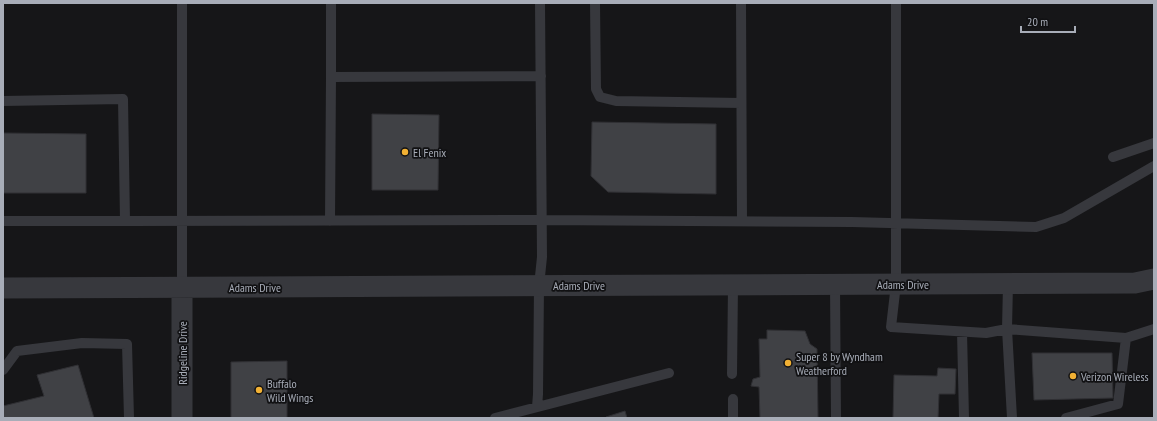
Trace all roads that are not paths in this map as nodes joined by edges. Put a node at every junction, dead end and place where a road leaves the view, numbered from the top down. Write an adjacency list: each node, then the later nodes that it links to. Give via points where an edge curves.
1 (182, 3): 18 (lane)
2 (331, 3): 8 (lane)
3 (540, 3): 7 (lane)
4 (595, 3): 10 (lane, via 596,89 600,97 616,100)
5 (741, 3): 10 (lane)
6 (896, 3): 20 (lane)
7 (541, 76): 8 (lane); 15 (lane)
8 (331, 77): 14 (lane)
9 (3, 101): 17 (lane, via 123,99)
10 (741, 103): 19 (lane)
11 (1154, 143): 12 (lane)
12 (1113, 157)
13 (1154, 166): 20 (lane, via 1064,218 1036,227)
14 (330, 220): 15 (lane); 18 (lane)
15 (542, 220): 19 (lane); 26 (lane)
16 (3, 221): 17 (lane)
17 (125, 221): 18 (lane)
18 (182, 221): 27 (lane)
19 (742, 221): 20 (lane)
20 (896, 222): 23 (lane)
21 (1154, 279): 24 (street, Adams Drive, via 1135,283)
22 (835, 284): 23 (street, Adams Drive); 25 (street, Adams Drive); 42 (lane)
23 (896, 284): 24 (street, Adams Drive); 31 (lane, via 892,327)
24 (1008, 284): 29 (lane)
25 (733, 285): 26 (street, Adams Drive); 35 (lane)
26 (539, 286): 27 (street, Adams Drive); 37 (lane)
27 (182, 287): 28 (street, Adams Drive); 39 (street, Ridgeline Drive)
28 (3, 288)
29 (1007, 329): 31 (lane, via 986,333); 32 (lane); 44 (lane)
30 (1154, 329): 32 (lane)
31 (962, 332): 43 (lane)
32 (1126, 338): 45 (lane, via 1118,404)
33 (3, 370): 38 (lane, via 17,351 82,343 127,344)
34 (670, 372): 37 (lane)
35 (732, 374)
36 (733, 399): 41 (lane)
37 (537, 407): 40 (lane)
38 (129, 418)
39 (182, 418)
40 (495, 418)
41 (733, 418)
42 (836, 418)
43 (964, 418)
44 (1012, 418)
45 (1066, 418)

